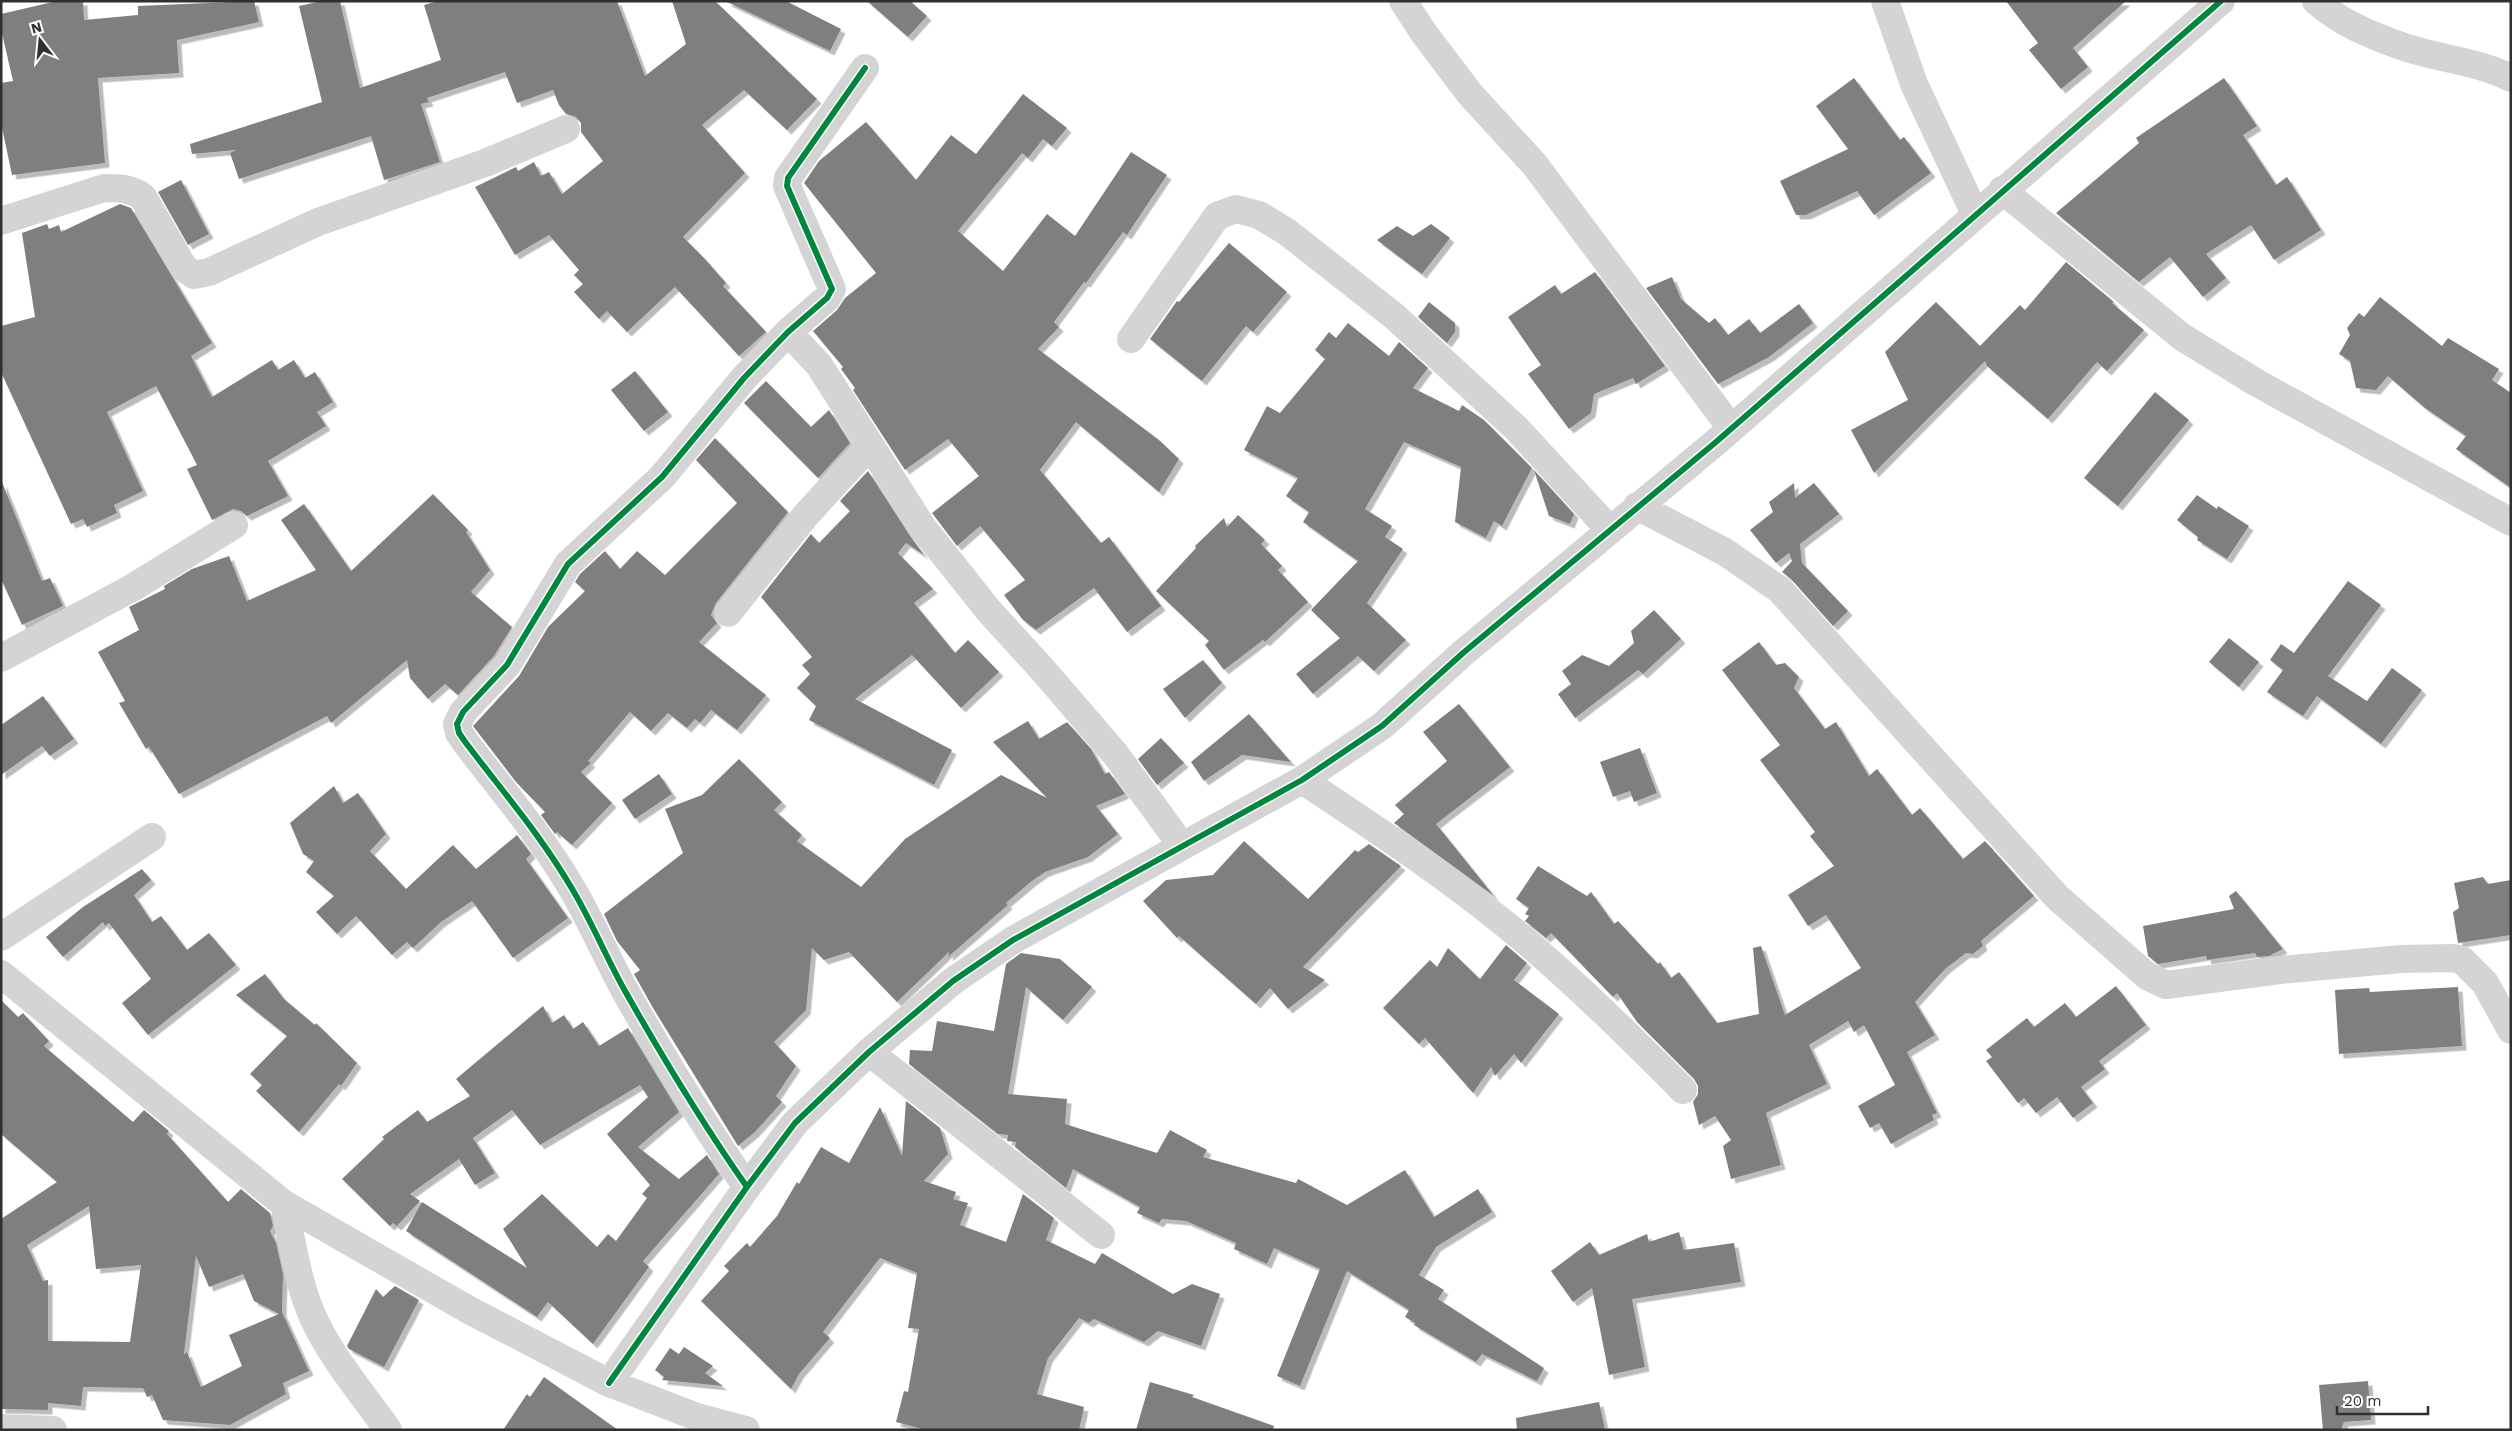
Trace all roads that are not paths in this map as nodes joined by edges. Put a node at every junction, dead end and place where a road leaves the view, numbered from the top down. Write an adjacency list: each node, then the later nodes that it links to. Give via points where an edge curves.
1 (1403, 1): 13 (street, via 1470,94 1535,165)
2 (1885, 1): 9 (street, via 1914,84)
3 (2222, 1): 8 (street)
4 (2316, 1): 6 (street, via 2332,16 2404,47 2492,69)
5 (865, 68): 11 (street, via 788,178 792,199 832,289 827,298)
6 (2511, 78)
7 (566, 129): 10 (street, via 485,163 318,222 209,272 194,275 184,268 143,197 135,191 104,188)
8 (2002, 190): 9 (street); 16 (street, via 2182,337 2257,383)
9 (1975, 214): 13 (street)
10 (1, 221)
11 (788, 332): 14 (street, via 819,365); 29 (street, via 744,378 662,477 568,564 507,665 463,712 457,724 466,743 528,821 572,887 624,989 678,1083)
12 (1131, 339): 18 (street, via 1217,216 1236,209 1259,215 1287,232 1394,316 1516,428)
13 (1731, 428): 15 (street)
14 (870, 446): 19 (street, via 806,515); 23 (street, via 923,528 988,611 1116,755)
15 (1638, 506): 18 (street); 26 (street, via 1725,552 1780,590 2057,897 2147,976 2166,985 2280,970 2401,959 2453,958 2462,960 2485,983)
16 (2511, 522)
17 (234, 525): 20 (street, via 132,588)
18 (1610, 530): 21 (street, via 1463,653 1382,726)
19 (728, 613)
20 (1, 658)
21 (1302, 780): 23 (street); 28 (street, via 1395,842 1529,943 1595,1002)
22 (152, 837): 24 (street)
23 (1182, 846): 27 (street, via 1013,940 953,981)
24 (1, 937)
25 (1, 974): 30 (street)
26 (2511, 1030)
27 (869, 1052): 29 (street, via 795,1123); 31 (street)
28 (1683, 1090)
29 (747, 1187): 32 (street)
30 (284, 1204): 32 (street, via 469,1310); 35 (street, via 299,1277 313,1316)
31 (1101, 1235)
32 (609, 1383): 36 (street, via 697,1417)
33 (1, 1428): 34 (street)
34 (53, 1430)
35 (388, 1430)
36 (746, 1430)

